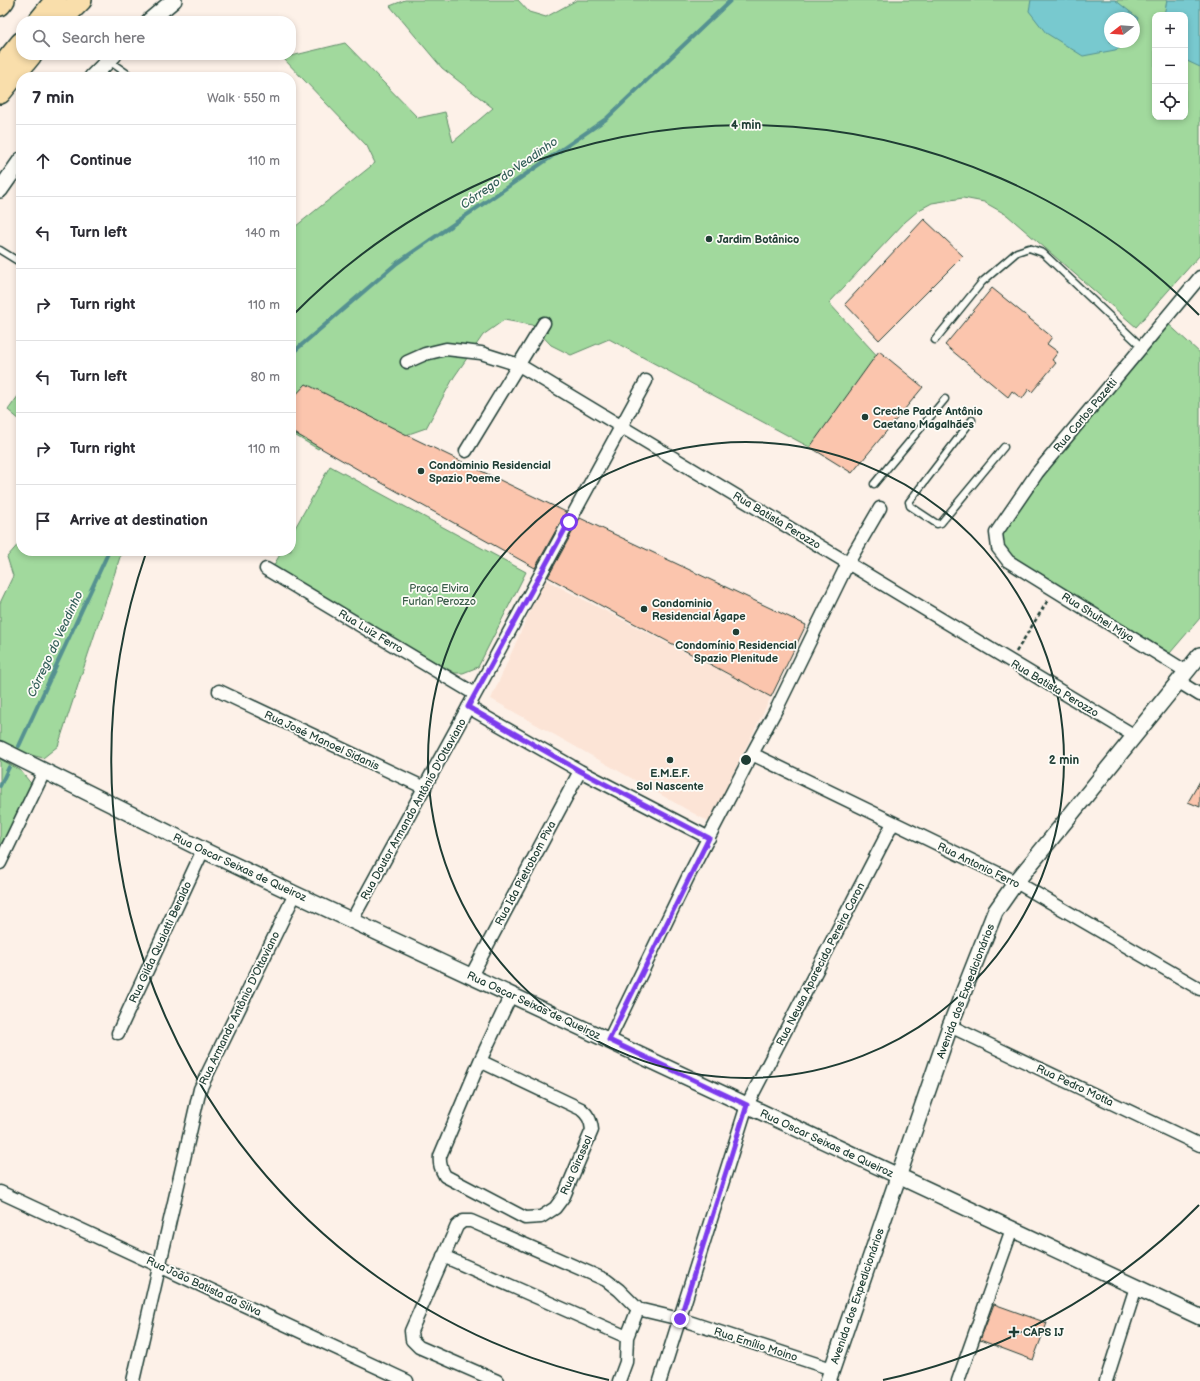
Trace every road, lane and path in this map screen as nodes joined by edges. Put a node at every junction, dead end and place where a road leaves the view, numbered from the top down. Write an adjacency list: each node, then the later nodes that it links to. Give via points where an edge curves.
1 (4, 0): 5 (highway)
2 (56, 0): 6 (highway)
3 (81, 0): 7 (highway)
4 (174, 0): 8 (street)
5 (0, 5)
6 (43, 16)
7 (65, 16)
8 (155, 16)
9 (16, 49): 13 (highway)
10 (27, 60): 14 (highway)
11 (109, 60): 15 (street)
12 (113, 60): 16 (lane)
13 (0, 69)
14 (17, 72)
15 (97, 72)
16 (126, 72)
17 (16, 73): 18 (highway)
18 (0, 93)
19 (16, 167): 20 (street)
20 (0, 190)
21 (0, 250): 22 (lane)
22 (16, 260)
23 (1200, 277): 26 (street, Rua Carlos Pazetti)
24 (544, 323): 28 (street)
25 (935, 340): 26 (lane, via 982,282 1017,252 1029,248 1042,253)
26 (1142, 347): 37 (street, Rua Carlos Pazetti, via 1036,473 996,533 998,548)
27 (407, 362): 28 (street, Rua Batista Perozzo, via 446,349 481,353)
28 (519, 365): 32 (street, Rua Batista Perozzo); 34 (street)
29 (646, 381): 32 (street, Rua Doutor Armando Antônio D'Ottaviano)
30 (945, 399): 35 (lane)
31 (972, 420): 33 (lane, via 909,502 910,506 937,524 941,523)
32 (622, 426): 38 (street, Rua Batista Perozzo); 45 (street, Rua Doutor Armando Antônio D'Ottaviano)
33 (1004, 447)
34 (466, 451)
35 (874, 484)
36 (880, 508): 38 (street)
37 (1008, 561): 40 (street, Rua Shuhei Miya)
38 (848, 563): 42 (street, Rua Batista Perozzo); 49 (street)
39 (266, 569): 45 (street, Rua Luiz Ferro)
40 (1054, 590): 42 (path); 43 (street, Rua Shuhei Miya)
41 (1200, 655): 43 (street, Avenida dos Expedicionários)
42 (1011, 661): 48 (street, Rua Batista Perozzo)
43 (1183, 677): 46 (street, Rua Shuhei Miya); 48 (street, Avenida dos Expedicionários)
44 (219, 691): 53 (street, Rua José Manoel Sidanis)
45 (475, 694): 47 (street, Rua Doutor Armando Antônio D'Ottaviano)
46 (1200, 695)
47 (468, 707): 51 (street); 53 (street, Rua Doutor Armando Antônio D'Ottaviano)
48 (1135, 736): 58 (street, Avenida dos Expedicionários)
49 (752, 754): 54 (street, Rua Antonio Ferro); 55 (street)
50 (11, 755): 52 (street, Rua Oscar Seixas de Queiroz)
51 (580, 771): 55 (street); 61 (street, Rua Ida Pietrobom Piva)
52 (44, 772): 56 (street, Rua Oscar Seixas de Queiroz); 57 (street)
53 (425, 788): 60 (street, Rua Doutor Armando Antônio D'Ottaviano)
54 (894, 822): 58 (street, Rua Antonio Ferro); 68 (street, Rua Neusa Aparecida Pereira Caron)
55 (709, 838): 66 (street)
56 (203, 850): 59 (street, Rua Oscar Seixas de Queiroz); 65 (street, Rua Gilda Quaiatti Beraldo)
57 (0, 863)
58 (1016, 882): 62 (street, Rua Antonio Ferro); 64 (street, Avenida dos Expedicionários, via 995,912)
59 (295, 894): 60 (street, Rua Oscar Seixas de Queiroz); 74 (street, Rua Armando Antônio D'Ottaviano, via 200,1089)
60 (352, 920): 61 (street, Rua Oscar Seixas de Queiroz)
61 (471, 976): 63 (street, Rua Oscar Seixas de Queiroz)
62 (1200, 989)
63 (511, 995): 66 (street, Rua Oscar Seixas de Queiroz); 67 (street, Rua Girassol)
64 (950, 1026): 69 (street, Rua Pedro Motta); 70 (street, Avenida dos Expedicionários)
65 (118, 1033)
66 (609, 1040): 68 (street, Rua Oscar Seixas de Queiroz)
67 (480, 1061): 67 (street, Rua Girassol, via 440,1156 441,1169 445,1176 525,1218 541,1217 555,1208 564,1196 592,1130 588,1115 581,1109)
68 (747, 1105): 70 (street, Rua Oscar Seixas de Queiroz); 78 (street, Rua Neusa Aparecida Pereira Caron)
69 (1200, 1145)
70 (898, 1176): 72 (street, Rua Oscar Seixas de Queiroz); 80 (street, Avenida dos Expedicionários)
71 (0, 1192): 74 (street, Rua João Batista da Silva)
72 (1012, 1229): 75 (street, Rua Oscar Seixas de Queiroz); 86 (street)
73 (443, 1256): 76 (street, via 457,1226 463,1221 471,1221 606,1280); 79 (street); 83 (street, via 412,1331 412,1340 419,1347)
74 (159, 1266): 81 (street, Rua Armando Antônio D'Ottaviano); 82 (street, Rua João Batista da Silva)
75 (1136, 1287): 77 (street, Rua Oscar Seixas de Queiroz); 87 (street)
76 (638, 1309): 78 (street, Rua Emílio Moino); 79 (street)
77 (1200, 1317)
78 (680, 1319): 80 (street, Rua Emílio Moino); 85 (street, Rua Neusa Aparecida Pereira Caron)
79 (627, 1337): 84 (street, via 626,1362)
80 (830, 1375)
81 (133, 1381)
82 (407, 1381)
83 (496, 1381)
84 (619, 1381)
85 (660, 1381)
86 (958, 1381)
87 (1106, 1381)

